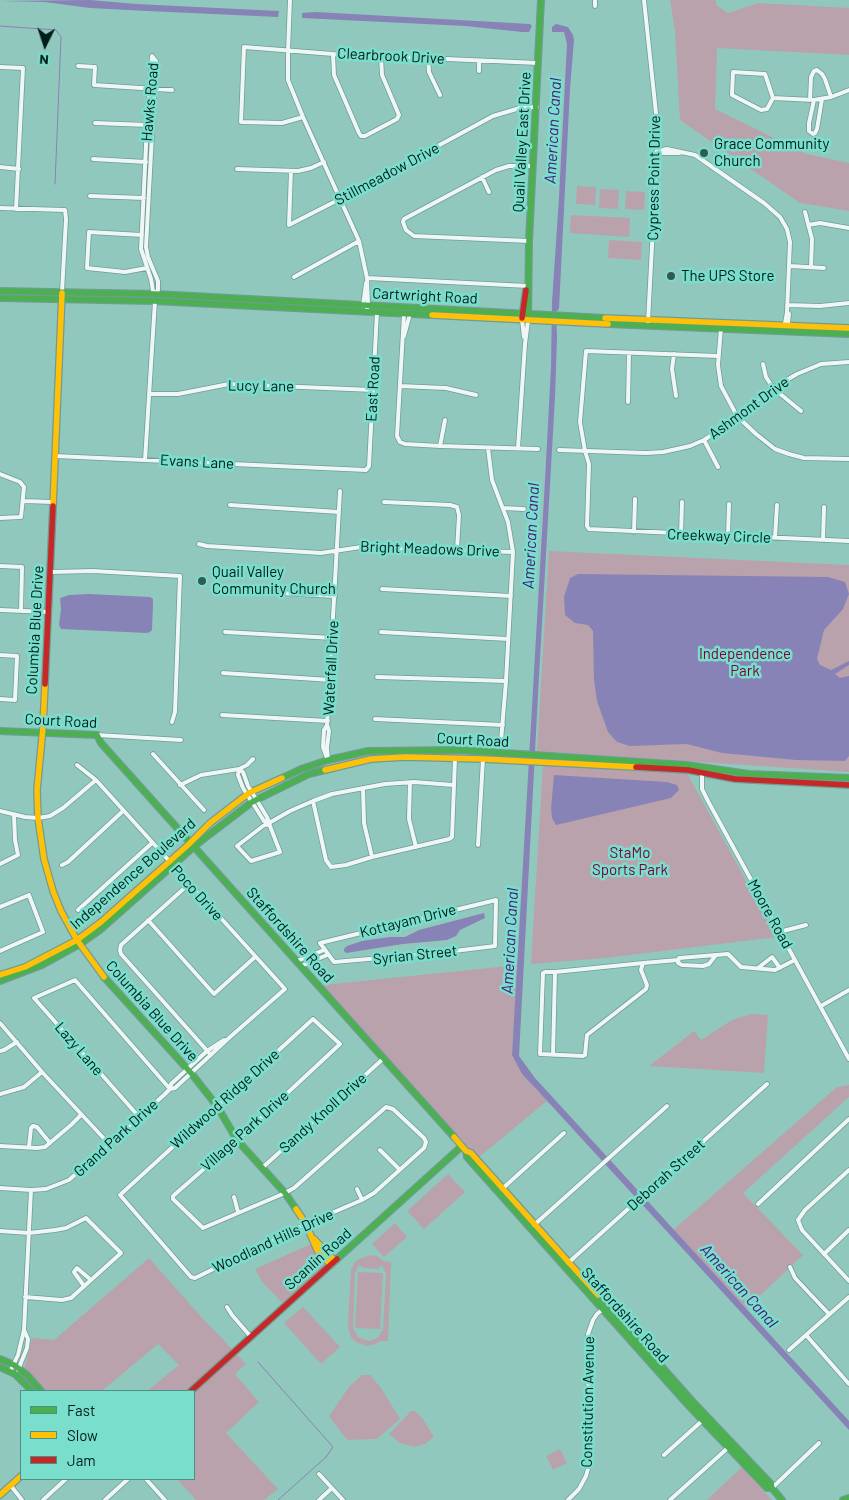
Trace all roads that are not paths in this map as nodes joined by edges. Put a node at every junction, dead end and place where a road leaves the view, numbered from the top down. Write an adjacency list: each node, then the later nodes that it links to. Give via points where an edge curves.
1 (290, 0): 6 (street)
2 (541, 0): 11 (main road, Quail Valley East Drive)
3 (595, 0): 5 (street)
4 (644, 0): 29 (street, Cypress Point Drive, via 658,132)
5 (595, 6)
6 (288, 51): 7 (street, Clearbrook Drive); 25 (street, via 288,80); 25 (street, Clearbrook Drive, via 244,48 240,122 282,123)
7 (333, 54): 8 (street, Clearbrook Drive); 8 (street, via 334,75 361,136 399,116 382,75)
8 (381, 56): 9 (street, Clearbrook Drive)
9 (428, 58): 10 (street, Clearbrook Drive); 19 (street, via 429,72)
10 (479, 61): 11 (street, Clearbrook Drive); 14 (street)
11 (538, 63): 24 (main road, Quail Valley East Drive)
12 (78, 66): 15 (street, via 95,67 94,85)
13 (0, 67): 36 (street, via 23,68)
14 (479, 71)
15 (149, 89): 16 (street); 16 (street, Hawks Road, via 152,56 156,61); 27 (street, Hawks Road)
16 (154, 90): 17 (street); 28 (street, Hawks Road)
17 (172, 90)
18 (849, 90): 20 (street)
19 (440, 95)
20 (831, 97): 22 (street); 23 (street, via 825,79 817,70 810,81)
21 (773, 98): 21 (street, via 765,74 733,72 732,95 764,111); 23 (street)
22 (822, 99): 23 (street); 23 (street, via 817,129 813,134 809,131)
23 (812, 100)
24 (536, 107): 34 (main road, Quail Valley East Drive); 44 (street, Stillmeadow Drive, via 493,116)
25 (303, 117): 33 (street)
26 (95, 122): 27 (street)
27 (147, 125): 28 (street); 31 (street, Hawks Road)
28 (153, 125): 32 (street, Hawks Road)
29 (657, 151): 54 (street, via 695,155 764,203 780,217 787,229); 77 (street, Cypress Point Drive)
30 (93, 159): 31 (street)
31 (145, 162): 32 (street); 42 (street, Hawks Road)
32 (151, 162): 43 (street, Hawks Road)
33 (324, 162): 38 (street, via 305,170); 44 (street)
34 (533, 166): 39 (street, via 509,166); 53 (main road, Quail Valley East Drive)
35 (0, 167): 36 (street)
36 (19, 169): 46 (street)
37 (237, 169): 38 (street)
38 (291, 171): 44 (street, Stillmeadow Drive, via 289,225)
39 (482, 177): 40 (street); 53 (street, via 404,219 406,230 420,237)
40 (489, 192)
41 (90, 196): 42 (street)
42 (143, 198): 43 (street); 50 (street, Hawks Road)
43 (149, 198): 51 (street, Hawks Road)
44 (340, 199): 52 (street)
45 (0, 208): 46 (street)
46 (16, 209): 62 (street, via 65,210)
47 (804, 212): 48 (street)
48 (808, 225): 49 (street, via 820,223); 56 (street, via 812,239)
49 (849, 228)
50 (142, 235): 51 (street); 55 (street, Hawks Road, via 142,254); 55 (street, via 89,232 87,268 125,272)
51 (147, 235): 63 (street, Hawks Road, via 148,257 158,281)
52 (359, 241): 58 (street); 59 (street)
53 (529, 241): 60 (main road, Quail Valley East Drive)
54 (790, 266): 56 (street); 69 (street)
55 (147, 268): 63 (street, Hawks Road)
56 (811, 268): 57 (street)
57 (824, 268)
58 (294, 277)
59 (367, 278): 60 (street); 71 (street)
60 (528, 286): 76 (main road, Quail Valley East Drive)
61 (0, 291): 62 (main road, Cartwright Road)
62 (62, 293): 63 (main road, Cartwright Road); 66 (main road, Columbia Blue Drive)
63 (155, 293): 65 (main road, Cartwright Road); 67 (street, Hawks Road)
64 (0, 298): 66 (main road, Cartwright Road)
65 (258, 299): 70 (main road); 71 (main road, Cartwright Road)
66 (62, 300): 67 (main road, Cartwright Road); 104 (main road, Columbia Blue Drive)
67 (154, 301): 70 (main road, Cartwright Road); 90 (street, Hawks Road)
68 (849, 303): 69 (street)
69 (787, 305): 79 (street)
70 (258, 306): 71 (main road, Cartwright Road)
71 (365, 307): 72 (main road, Cartwright Road); 73 (main road, Cartwright Road)
72 (407, 307): 74 (street); 75 (main road, Cartwright Road)
73 (377, 312): 74 (main road, Cartwright Road); 89 (street, East Road)
74 (407, 314): 75 (main road, Cartwright Road); 87 (street)
75 (469, 314): 76 (main road, Cartwright Road)
76 (526, 317): 77 (main road, Cartwright Road); 100 (street, Quail Valley East Drive)
77 (648, 323): 78 (main road, Cartwright Road)
78 (721, 326): 79 (main road, Cartwright Road); 84 (street)
79 (786, 328): 80 (main road, Cartwright Road); 81 (main road, Cartwright Road)
80 (849, 328)
81 (849, 334)
82 (629, 353): 83 (street); 93 (street); 103 (street, via 586,351 580,422)
83 (674, 354): 84 (street); 92 (street, via 672,369)
84 (718, 356): 95 (street, via 721,386)
85 (849, 362): 88 (street, Ashmont Drive, via 821,364)
86 (763, 364): 88 (street, via 766,378)
87 (400, 386): 91 (street, via 446,388); 98 (street, via 397,436 400,442)
88 (773, 388): 94 (street); 95 (street, Ashmont Drive)
89 (373, 390): 90 (street, Lucy Lane, via 229,384 178,394); 107 (street, East Road)
90 (150, 394): 106 (street, Hawks Road)
91 (476, 395)
92 (676, 396)
93 (628, 402)
94 (800, 411)
95 (737, 416): 97 (street, Ashmont Drive); 105 (street, via 775,449 804,458)
96 (445, 420): 98 (street)
97 (704, 440): 103 (street, Ashmont Drive, via 663,452); 108 (street)
98 (440, 446): 99 (street)
99 (488, 448): 100 (street); 120 (street, via 492,480)
100 (518, 448): 101 (street)
101 (538, 449)
102 (559, 450): 103 (street, Ashmont Drive)
103 (585, 451): 124 (street, Creekway Circle, via 589,464 587,526 589,529)
104 (56, 456): 106 (street, Evans Lane); 113 (main road, Columbia Blue Drive)
105 (849, 459)
106 (145, 460): 107 (street, Evans Lane, via 366,470)
107 (369, 466)
108 (718, 467)
109 (0, 474): 112 (street, via 23,484)
110 (340, 491): 122 (street, Waterfall Drive)
111 (635, 499): 124 (street)
112 (24, 501): 113 (street); 123 (street, via 21,518)
113 (52, 502): 135 (main road, Columbia Blue Drive)
114 (384, 502): 131 (street, via 457,507)
115 (682, 502): 125 (street)
116 (729, 504): 126 (street)
117 (230, 505): 122 (street)
118 (777, 505): 127 (street)
119 (824, 507): 128 (street)
120 (503, 508): 121 (street); 133 (street)
121 (524, 509)
122 (339, 512): 132 (street, Waterfall Drive)
123 (0, 518)
124 (634, 532): 125 (street, Creekway Circle)
125 (681, 534): 126 (street, Creekway Circle)
126 (728, 536): 127 (street, Creekway Circle)
127 (776, 538): 128 (street, Creekway Circle)
128 (823, 540): 129 (street, Creekway Circle)
129 (849, 541)
130 (199, 544): 132 (street, Bright Meadows Drive, via 321,553)
131 (457, 550): 132 (street, Bright Meadows Drive, via 361,546); 133 (street, Bright Meadows Drive)
132 (338, 551): 138 (street, Waterfall Drive)
133 (513, 552): 139 (street)
134 (0, 566): 141 (street, via 22,567)
135 (50, 572): 142 (main road, Columbia Blue Drive); 155 (street, via 180,576)
136 (382, 589): 139 (street)
137 (226, 590): 138 (street)
138 (335, 596): 145 (street, Waterfall Drive)
139 (511, 596): 146 (street)
140 (0, 610): 141 (street)
141 (21, 611): 142 (street)
142 (48, 612): 159 (main road, Columbia Blue Drive)
143 (225, 632): 145 (street)
144 (381, 632): 146 (street)
145 (333, 638): 150 (street, Waterfall Drive)
146 (508, 639): 151 (street)
147 (0, 655): 152 (street, via 17,656 15,700)
148 (223, 673): 150 (street)
149 (377, 677): 151 (street)
150 (331, 680): 156 (street, Waterfall Drive)
151 (506, 681): 157 (street)
152 (0, 699)
153 (222, 715): 156 (street)
154 (375, 719): 157 (street)
155 (172, 722)
156 (328, 723): 168 (street, Waterfall Drive)
157 (503, 725): 162 (street)
158 (0, 731): 159 (main road, Court Road)
159 (42, 733): 160 (main road, Court Road); 187 (main road, Columbia Blue Drive)
160 (97, 736): 161 (street, Court Road); 190 (main road, Staffordshire Road)
161 (181, 740)
162 (501, 741)
163 (153, 754): 176 (street)
164 (455, 758): 166 (main road, Court Road); 171 (main road, Court Road, via 371,759); 177 (street)
165 (253, 759): 170 (street)
166 (483, 759): 167 (main road, Court Road); 191 (street)
167 (528, 759): 168 (main road, Court Road, via 459,750 368,751); 172 (main road, Court Road)
168 (328, 760): 171 (main road); 180 (main road, Court Road)
169 (77, 765): 174 (street, Poco Drive)
170 (239, 768): 176 (street, via 202,775); 180 (street)
171 (331, 768): 181 (main road, Court Road)
172 (702, 770): 173 (main road); 178 (main road, via 744,779); 202 (street, Moore Road, via 702,788 708,801)
173 (849, 778)
174 (96, 780): 185 (street, Poco Drive); 187 (street, via 57,813)
175 (410, 782): 177 (street); 179 (street); 192 (street, via 409,819)
176 (180, 785): 183 (street)
177 (453, 785): 192 (street, via 452,836)
178 (849, 785)
179 (363, 788): 182 (street); 193 (street, via 364,823)
180 (249, 793): 181 (street); 190 (main road, Independence Boulevard, via 210,823)
181 (254, 801): 188 (street); 190 (main road, Independence Boulevard)
182 (313, 801): 188 (street, via 290,810); 193 (street, via 326,860 331,867 346,866)
183 (204, 810)
184 (0, 811): 186 (street)
185 (123, 811): 189 (street, Poco Drive); 196 (street)
186 (14, 815): 187 (street); 195 (street, via 18,855)
187 (38, 818): 203 (main road, Columbia Blue Drive, via 52,891)
188 (269, 824): 188 (street, via 237,846 251,861 280,852)
189 (152, 842): 194 (street, Poco Drive); 199 (street)
190 (192, 844): 194 (main road, Independence Boulevard); 213 (main road, Staffordshire Road)
191 (478, 845)
192 (416, 847): 193 (street)
193 (372, 857)
194 (171, 863): 197 (street, Poco Drive); 203 (main road, Independence Boulevard)
195 (0, 864)
196 (62, 866)
197 (189, 884): 200 (street); 209 (street, Poco Drive)
198 (0, 907): 206 (street, via 29,895 43,932)
199 (78, 910)
200 (148, 920): 209 (street, via 214,994); 227 (street, via 121,946 121,954)
201 (806, 925): 202 (street)
202 (779, 932): 211 (street, Moore Road)
203 (79, 942): 216 (main road, Independence Boulevard, via 55,959); 232 (main road, Columbia Blue Drive, via 101,974)
204 (495, 946): 205 (street, Kottayam Drive, via 496,900 320,943); 207 (street, Syrian Street, via 334,962)
205 (324, 950): 207 (street); 213 (street)
206 (0, 951)
207 (327, 955): 213 (street)
208 (716, 955): 210 (street); 210 (street, via 703,966 682,965); 214 (street, via 728,954 741,967)
209 (255, 957): 223 (street, Grand Park Drive, via 286,989)
210 (678, 960): 212 (street)
211 (795, 960): 215 (street); 221 (street, Moore Road)
212 (643, 963): 217 (street); 230 (street, via 640,970 646,989 587,1035 585,1055)
213 (299, 964): 231 (main road, Staffordshire Road)
214 (758, 968): 215 (street); 215 (street, via 772,957)
215 (780, 968)
216 (26, 969): 218 (main road, Independence Boulevard); 219 (main road, Independence Boulevard)
217 (555, 972): 230 (street); 230 (street, via 543,973 539,1052)
218 (0, 975)
219 (0, 981)
220 (849, 990): 221 (street)
221 (821, 1006): 229 (street, Moore Road)
222 (0, 1023): 224 (street)
223 (230, 1036): 227 (street, Grand Park Drive); 228 (street, Grand Park Drive)
224 (17, 1042): 226 (street); 233 (street)
225 (340, 1044): 237 (street, Wildwood Ridge Drive, via 313,1019); 243 (street, Village Park Drive)
226 (0, 1051)
227 (207, 1051): 228 (street); 232 (street, Grand Park Drive)
228 (211, 1055): 232 (street, Grand Park Drive)
229 (848, 1055)
230 (553, 1056)
231 (384, 1058): 248 (main road, Staffordshire Road); 250 (street, Sandy Knoll Drive)
232 (189, 1071): 235 (street, Grand Park Drive, via 171,1084); 237 (main road, Columbia Blue Drive)
233 (42, 1072): 236 (street, via 24,1087); 239 (street)
234 (767, 1084): 270 (street, Deborah Street)
235 (170, 1089): 240 (street, Grand Park Drive); 240 (street, Lazy Lane, via 75,980 34,998)
236 (0, 1094)
237 (217, 1106): 243 (main road, Columbia Blue Drive); 261 (street, Wildwood Ridge Drive, via 120,1195)
238 (667, 1106): 264 (street)
239 (81, 1115): 244 (street); 245 (street)
240 (140, 1118): 245 (street, Grand Park Drive)
241 (849, 1119): 260 (street)
242 (564, 1133): 256 (street)
243 (237, 1140): 250 (main road, Columbia Blue Drive); 262 (street, Village Park Drive, via 173,1199 203,1228)
244 (50, 1143): 247 (street); 247 (street, via 33,1126)
245 (110, 1145): 255 (street, Grand Park Drive, via 69,1180 46,1189)
246 (0, 1146): 247 (street)
247 (29, 1148)
248 (464, 1149): 256 (main road, Staffordshire Road, via 467,1157); 269 (main road, Scanlin Road, via 436,1168)
249 (380, 1150): 251 (street)
250 (262, 1168): 257 (main road, Columbia Blue Drive)
251 (399, 1170): 257 (street, Woodland Hills Drive, via 424,1148 426,1142 393,1109 386,1107); 259 (street, Woodland Hills Drive)
252 (849, 1170): 268 (street, via 798,1220 800,1227)
253 (0, 1188): 255 (street, Grand Park Drive)
254 (356, 1189): 259 (street)
255 (31, 1190): 267 (street)
256 (500, 1191): 264 (main road, Staffordshire Road)
257 (285, 1193): 262 (street); 263 (main road, Columbia Blue Drive)
258 (234, 1197): 262 (street)
259 (362, 1200): 263 (street, Woodland Hills Drive)
260 (758, 1204)
261 (128, 1206): 263 (street, Woodland Hills Drive, via 195,1278)
262 (238, 1212)
263 (306, 1224): 269 (main road, Columbia Blue Drive)
264 (532, 1226): 270 (main road, Staffordshire Road)
265 (849, 1230): 268 (street)
266 (0, 1231): 267 (street)
267 (29, 1233): 272 (street, via 66,1228 86,1218 120,1253); 276 (street)
268 (824, 1254): 273 (street)
269 (333, 1263): 281 (main road, Scanlin Road)
270 (566, 1264): 278 (main road, Staffordshire Road)
271 (790, 1267): 279 (street, via 794,1278)
272 (91, 1280): 274 (street); 274 (street, via 77,1268 74,1272)
273 (849, 1281)
274 (84, 1286): 276 (street, via 70,1298 62,1300)
275 (849, 1296): 279 (street)
276 (25, 1297): 285 (street, via 27,1348)
277 (227, 1307): 281 (street)
278 (605, 1307): 290 (main road, Staffordshire Road); 292 (main road, Staffordshire Road); 310 (street, Constitution Avenue, via 593,1320 588,1334 589,1464 579,1489)
279 (829, 1314): 280 (street)
280 (806, 1335): 282 (street); 286 (street)
281 (251, 1337): 289 (main road, Scanlin Road)
282 (789, 1350)
283 (0, 1359): 285 (main road)
284 (0, 1367): 285 (main road)
285 (15, 1370): 287 (main road); 288 (main road, via 27,1375)
286 (849, 1384)
287 (31, 1390)
288 (39, 1390)
289 (192, 1390)
290 (703, 1420): 292 (main road, Staffordshire Road); 293 (street)
291 (819, 1443): 301 (street)
292 (732, 1445): 301 (main road, Staffordshire Road); 311 (street)
293 (664, 1455)
294 (319, 1474): 300 (street)
295 (20, 1477): 299 (main road)
296 (65, 1480): 305 (street)
297 (127, 1480): 306 (street)
298 (147, 1480): 307 (street)
299 (11, 1486): 302 (main road); 304 (street)
300 (332, 1488): 308 (street); 309 (street)
301 (772, 1488): 312 (main road, Staffordshire Road)
302 (0, 1495)
303 (849, 1498): 313 (main road)
304 (22, 1500)
305 (43, 1500)
306 (105, 1500)
307 (165, 1500)
308 (319, 1500)
309 (343, 1500)
310 (568, 1500)
311 (670, 1500)
312 (782, 1500)
313 (843, 1500)

